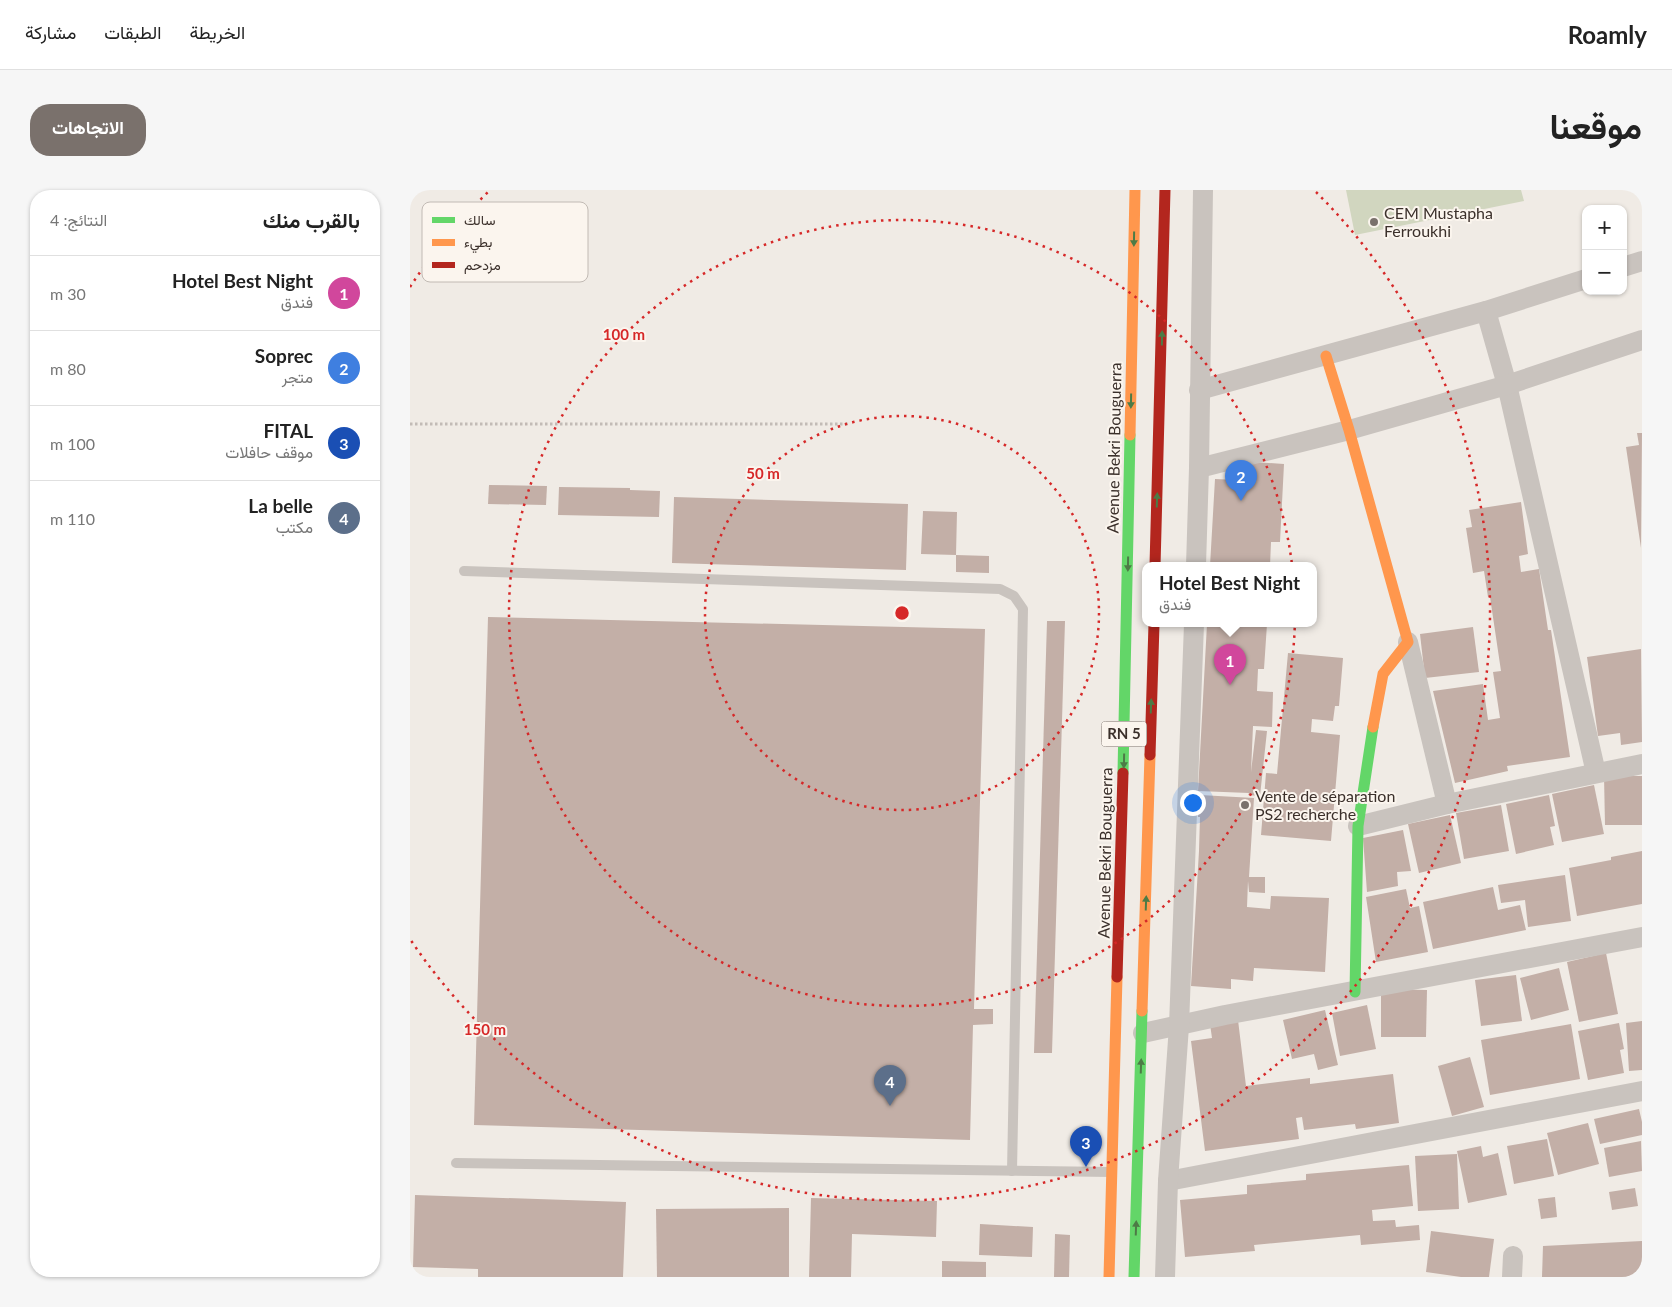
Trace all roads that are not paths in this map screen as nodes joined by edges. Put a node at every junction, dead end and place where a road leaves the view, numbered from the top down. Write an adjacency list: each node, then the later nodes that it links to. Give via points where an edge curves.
1 (1135, 190): 31 (main road, Avenue Bekri Bouguerra / RN 5, one-way to 31)
2 (1165, 190): 14 (main road, one-way to 2)
3 (1203, 190): 11 (street)
4 (1642, 261): 5 (street)
5 (1627, 266)
6 (1582, 280): 7 (street)
7 (1486, 311): 9 (street); 10 (street)
8 (1642, 340): 10 (street)
9 (1326, 356): 11 (street); 12 (main road)
10 (1507, 385): 12 (street); 21 (street)
11 (1199, 390): 13 (street)
12 (1350, 430): 13 (street); 19 (main road)
13 (1199, 468): 15 (street)
14 (1155, 562)
15 (1196, 562)
16 (464, 571): 30 (lane, via 1000,589 1014,596 1023,609)
17 (1154, 627): 27 (main road, RN 5, one-way to 17)
18 (1194, 627): 26 (street)
19 (1408, 642): 22 (street); 23 (main road, via 1383,674)
20 (1642, 764): 21 (street)
21 (1596, 773): 22 (street)
22 (1447, 804): 23 (street)
23 (1358, 826): 25 (main road)
24 (1642, 937): 25 (street)
25 (1354, 992): 26 (street)
26 (1179, 1026): 27 (street); 32 (street)
27 (1142, 1033): 35 (main road, RN 5, one-way to 27)
28 (1642, 1091): 32 (street)
29 (456, 1163): 30 (lane)
30 (1012, 1170): 31 (lane)
31 (1113, 1172): 34 (main road, Avenue Bekri Bouguerra / RN 5)
32 (1168, 1181): 36 (street)
33 (1513, 1256): 37 (street)
34 (1109, 1277)
35 (1134, 1277)
36 (1165, 1277)
37 (1512, 1277)

